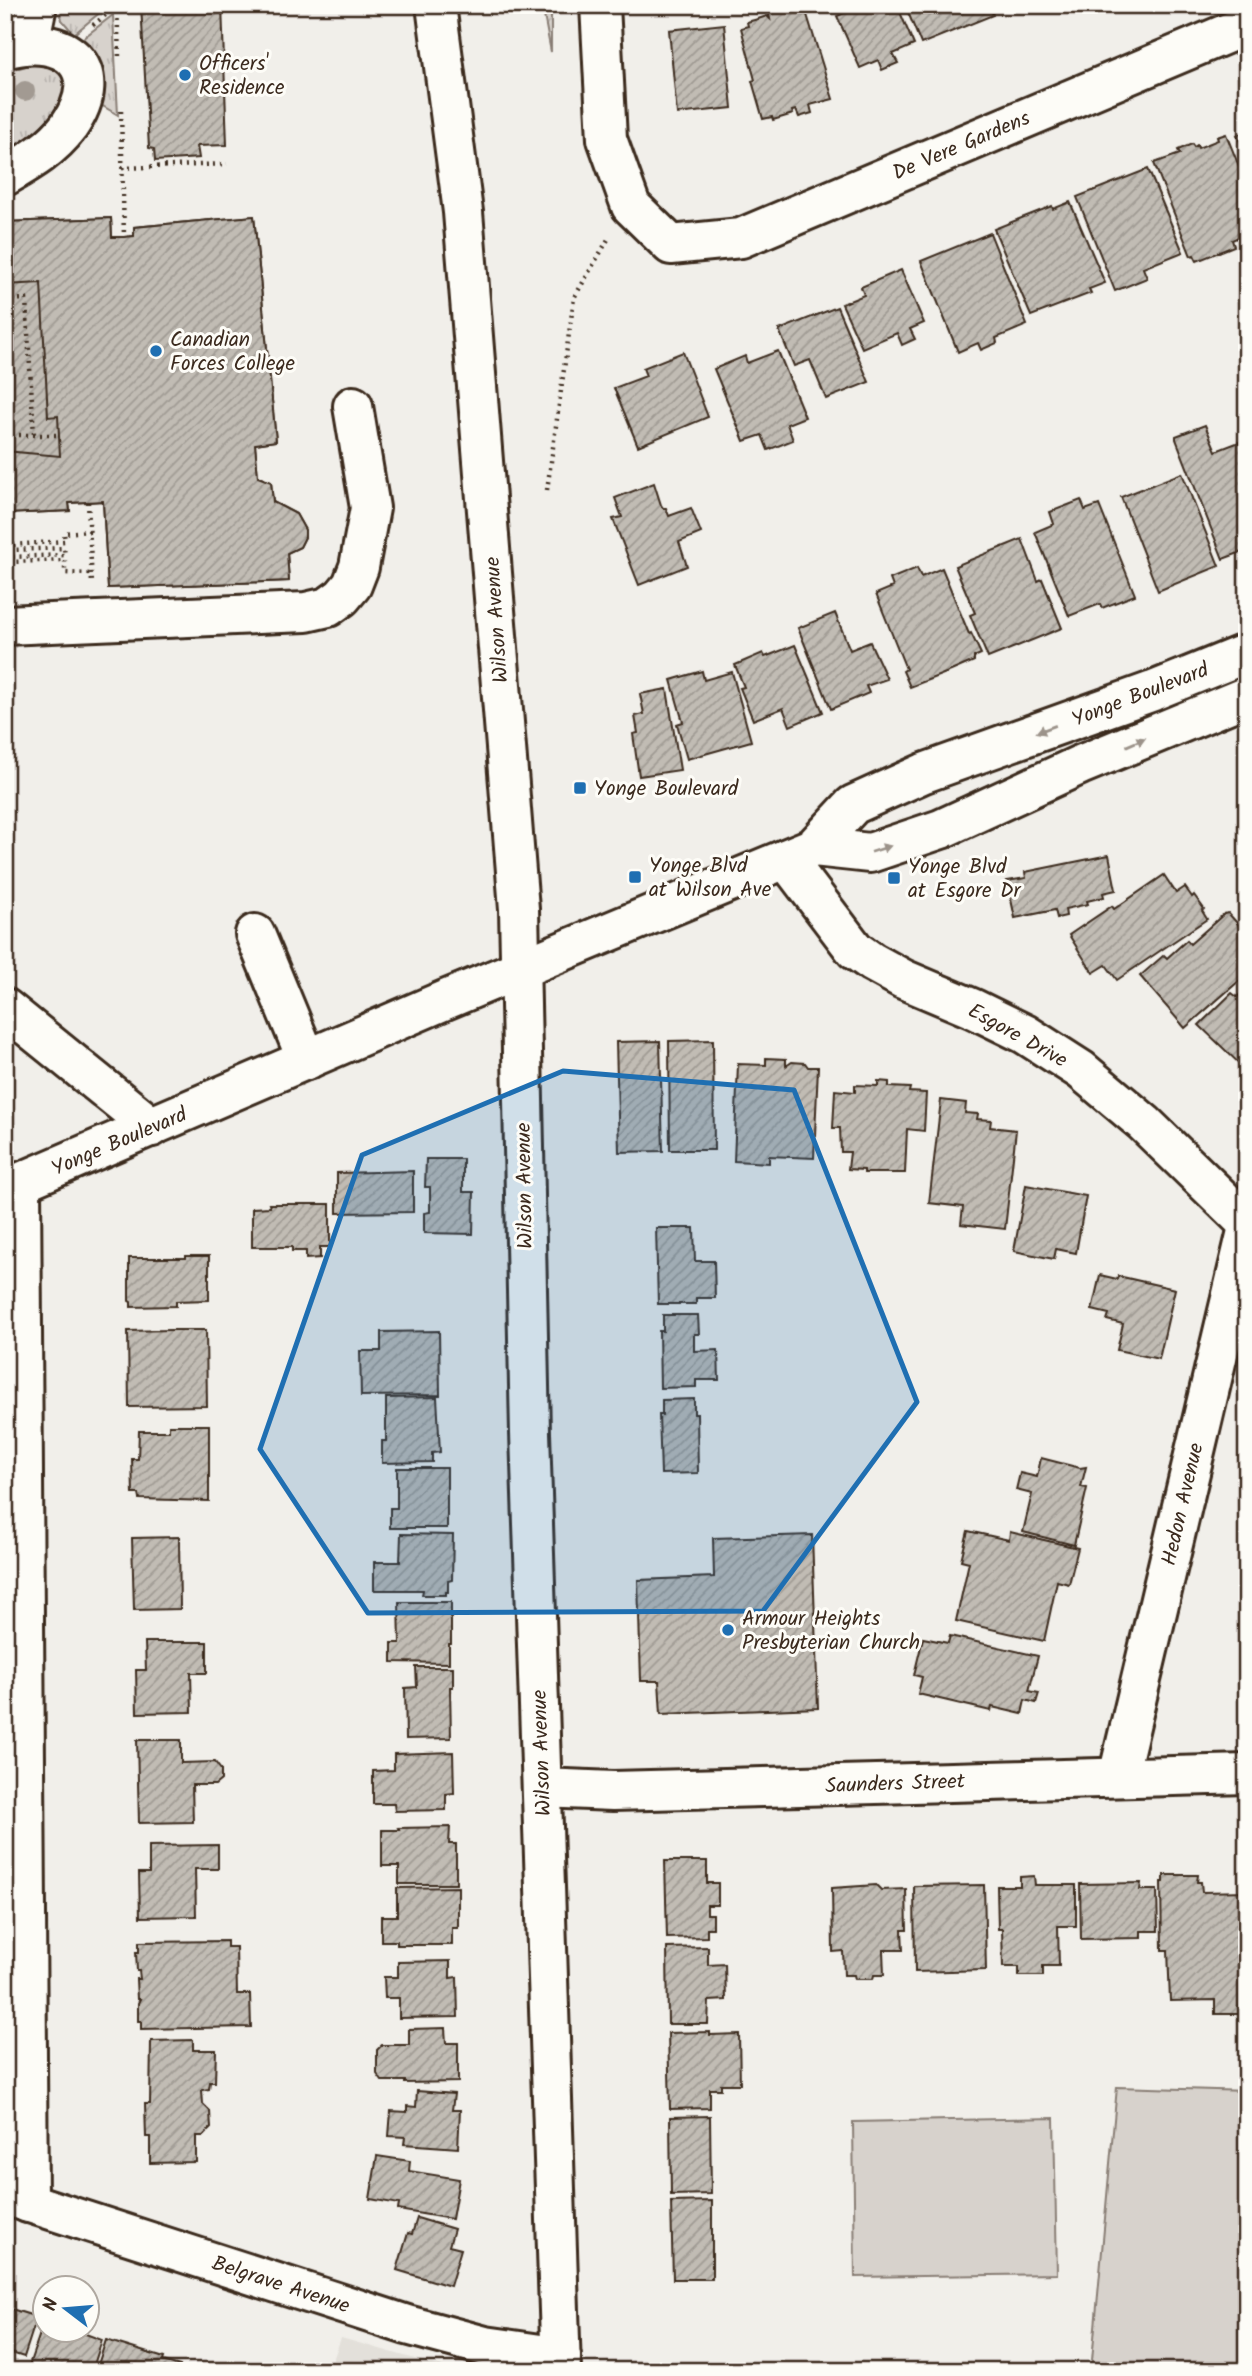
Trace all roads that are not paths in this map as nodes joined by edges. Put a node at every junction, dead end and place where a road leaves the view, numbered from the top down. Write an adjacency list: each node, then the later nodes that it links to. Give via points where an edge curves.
1 (37, 5): 5 (street)
2 (436, 5): 13 (street, Wilson Avenue, via 463,212 519,909)
3 (600, 5): 4 (street, De Vere Gardens, via 607,139 631,206 671,245 741,238)
4 (1247, 25)
5 (17, 47): 6 (street, via 61,49 78,61 83,75 82,99 54,144)
6 (5, 176)
7 (353, 407): 8 (street, via 370,508 356,576 342,597 328,607 306,612)
8 (5, 625)
9 (1247, 653): 11 (street, Yonge Boulevard, one-way to 11, via 924,773 853,805)
10 (1247, 696): 11 (street, Yonge Boulevard, one-way to 10, via 870,853 941,829)
11 (800, 853): 13 (street, Yonge Boulevard); 18 (street, Esgore Drive, via 855,950 902,979 1025,1034 1081,1070 1144,1123)
12 (255, 934): 15 (street)
13 (520, 969): 15 (street, Yonge Boulevard); 22 (street, Wilson Avenue)
14 (5, 1008): 16 (street)
15 (307, 1060): 16 (street, Yonge Boulevard)
16 (152, 1127): 17 (street, Yonge Boulevard)
17 (13, 1186): 23 (street)
18 (1247, 1223)
19 (1247, 1231): 21 (street, Hedon Avenue)
20 (1247, 1774): 21 (street, Saunders Street)
21 (1118, 1777): 22 (street, Saunders Street, via 613,1791)
22 (542, 1788): 24 (street, Wilson Avenue)
23 (17, 2199): 24 (street, Belgrave Avenue, via 407,2325)
24 (561, 2364)

